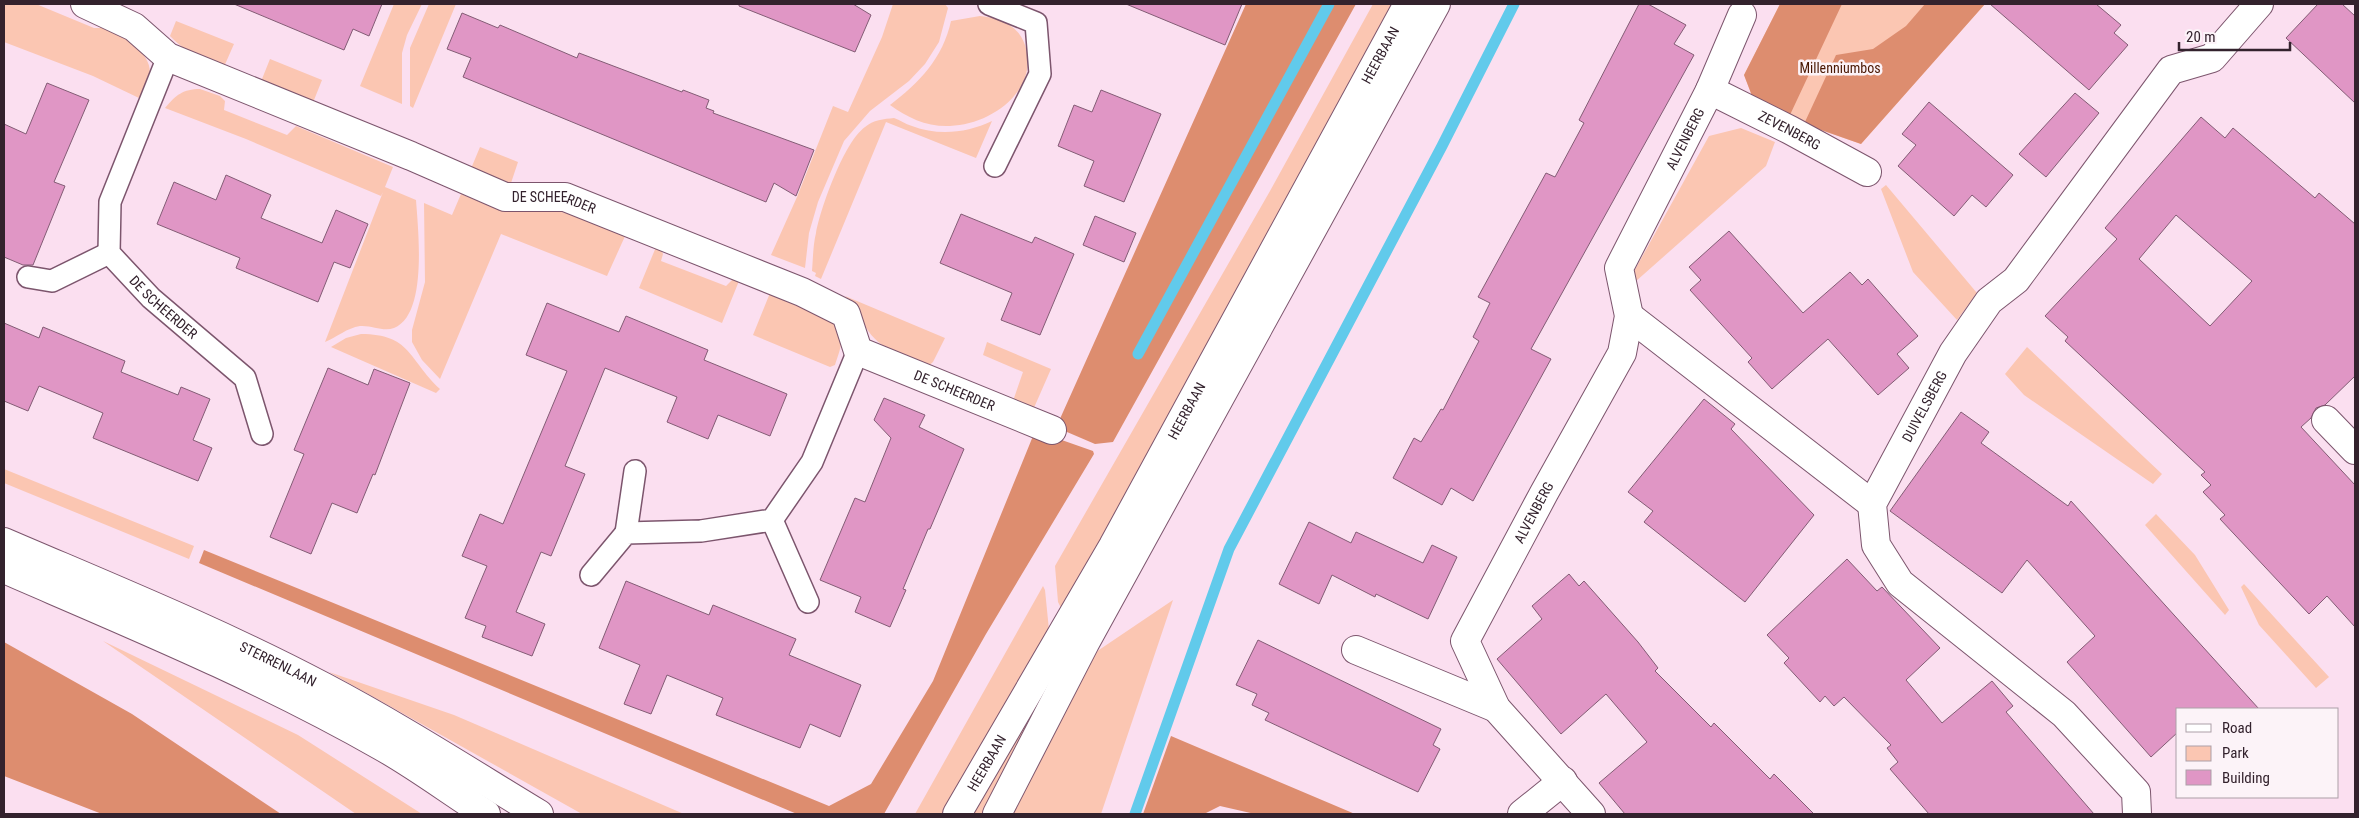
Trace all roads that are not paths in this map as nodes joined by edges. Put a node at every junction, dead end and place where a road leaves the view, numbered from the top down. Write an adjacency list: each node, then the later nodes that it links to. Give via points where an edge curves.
1 (84, 4): 7 (street, DE SCHEERDER, via 134,26)
2 (989, 4): 9 (lane, via 1036,23 1040,74)
3 (1408, 4): 32 (street, HEERBAAN, via 1113,546)
4 (1436, 4): 33 (street, HEERBAAN, via 1085,643)
5 (2258, 4): 20 (street, DUIVELSBERG, via 2212,58 2171,70 2016,280 1989,301 1953,353)
6 (1742, 16): 8 (street, ALVENBERG)
7 (168, 57): 11 (lane, via 110,202); 14 (street, DE SCHEERDER, via 505,197 565,197 802,292 846,314)
8 (1710, 90): 10 (street, ZEVENBERG); 13 (street, ALVENBERG, via 1619,268)
9 (995, 166)
10 (1867, 172)
11 (109, 254): 12 (lane, via 52,281); 17 (lane, DE SCHEERDER, via 151,298 246,378)
12 (28, 278)
13 (1629, 316): 20 (street); 28 (street, ALVENBERG, via 1622,352 1466,641)
14 (858, 351): 16 (street, DE SCHEERDER); 21 (lane, via 812,462)
15 (2326, 420): 18 (street)
16 (1052, 430)
17 (262, 434)
18 (2355, 450)
19 (635, 471): 22 (lane)
20 (1872, 504): 36 (street, via 1876,545 1900,582 2064,714 2136,792)
21 (772, 520): 22 (lane, via 701,532); 26 (lane)
22 (626, 533): 25 (lane)
23 (4, 542): 31 (street, STERRENLAAN, via 189,622 322,686 395,726)
24 (4, 569): 30 (street, STERRENLAAN, via 178,644 311,708 382,747)
25 (591, 575)
26 (808, 602)
27 (1356, 650): 28 (street, ALVENBERG)
28 (1496, 708): 29 (street, ALVENBERG)
29 (1564, 781): 34 (street); 35 (street, ALVENBERG)
30 (486, 814)
31 (539, 814)
32 (957, 814)
33 (997, 814)
34 (1522, 814)
35 (1592, 814)
36 (2137, 814)

